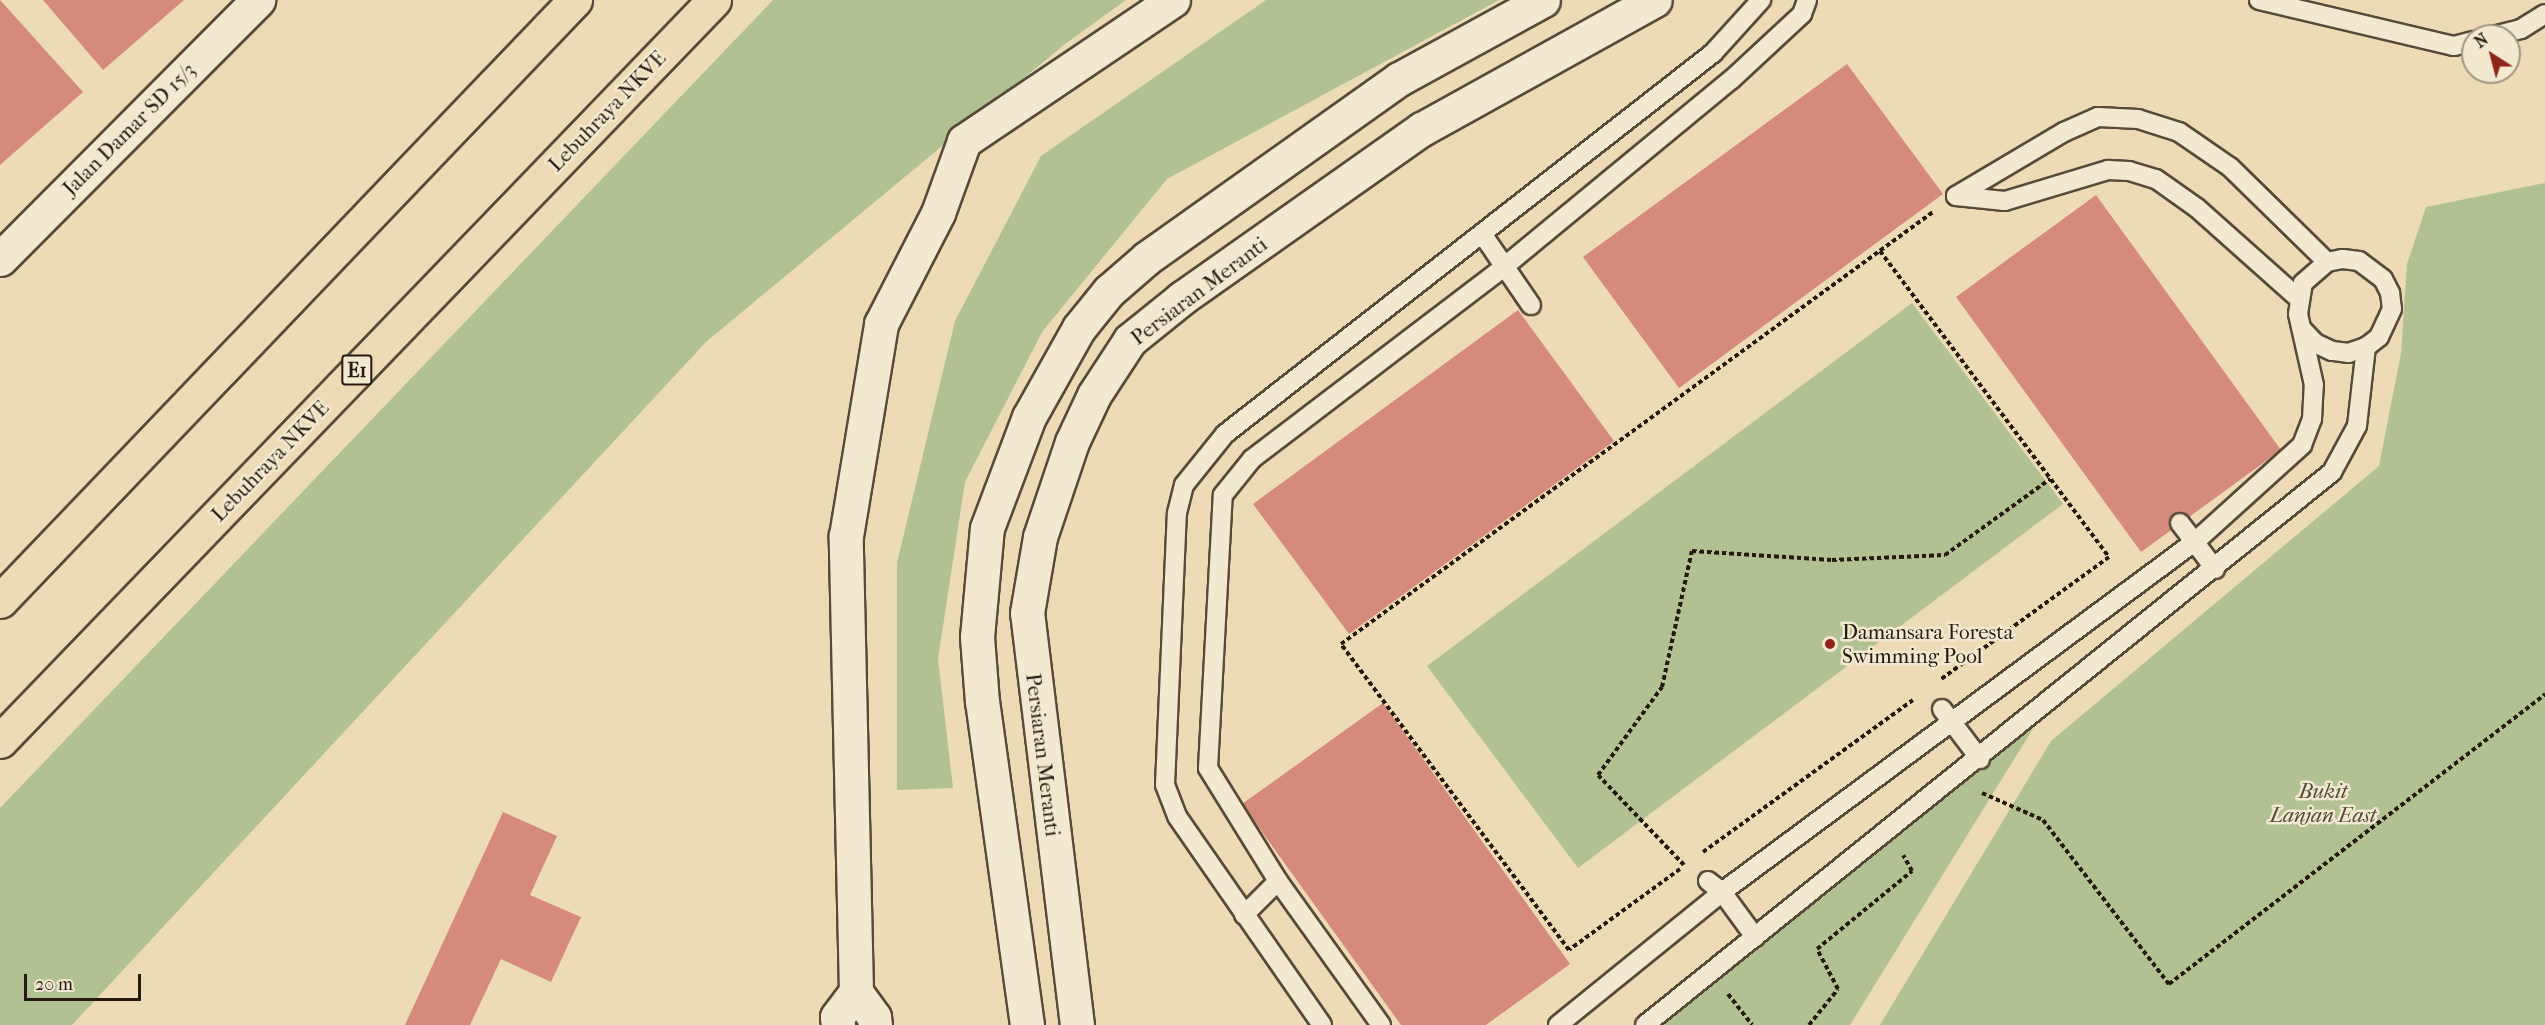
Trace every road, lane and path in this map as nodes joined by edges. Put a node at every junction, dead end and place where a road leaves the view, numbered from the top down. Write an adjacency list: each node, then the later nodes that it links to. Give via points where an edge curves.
1 (258, 0): 16 (street, Jalan Damar SD 15/3)
2 (575, 0): 27 (highway)
3 (714, 0): 32 (highway, Lebuhraya NKVE / E1)
4 (1173, 0): 42 (street, via 964,141 938,213 880,324 846,536)
5 (1543, 0): 45 (street, via 1399,79 1147,258 1109,291 1079,328 1029,417 987,528 977,637 982,702)
6 (1655, 0): 46 (street, Persiaran Meranti, via 1422,129 1182,298 1130,340 1094,395 1072,442 1040,537 1027,613)
7 (1761, 0): 14 (lane, via 1713,53)
8 (1807, 0): 18 (lane, via 1802,14 1731,80)
9 (2259, 0): 12 (lane, via 2454,46)
10 (2545, 14): 11 (lane)
11 (2521, 29)
12 (2461, 44)
13 (1956, 196): 15 (path); 17 (lane, via 2064,132 2098,117 2138,119 2179,132 2230,167); 19 (lane, via 2004,201 2108,170 2156,179 2197,208)
14 (1483, 235): 18 (lane); 39 (lane, via 1225,434 1184,486 1177,513 1165,785 1177,816)
15 (1880, 251): 23 (path); 36 (path, via 1341,644 1569,950)
16 (0, 259)
17 (2327, 262): 19 (lane, via 2303,283); 22 (lane, via 2359,261 2373,268 2390,293 2387,324)
18 (1505, 266): 20 (lane); 37 (lane, via 1252,459 1223,495 1208,768)
19 (2298, 298): 21 (lane)
20 (1532, 305)
21 (2303, 330): 22 (lane, via 2315,343 2332,351); 25 (lane, via 2314,385 2312,419 2302,445)
22 (2366, 347): 26 (lane, via 2357,426 2332,472)
23 (2050, 479): 28 (path, via 2109,557); 36 (path, via 1945,555 1832,561 1692,551 1662,687 1598,775)
24 (2180, 523): 25 (lane)
25 (2197, 540): 26 (lane); 31 (lane)
26 (2216, 569): 33 (lane)
27 (0, 601)
28 (1935, 684)
29 (2545, 694): 34 (path, via 2169,984 2043,820)
30 (1916, 698): 36 (path)
31 (1947, 714): 33 (lane); 38 (lane)
32 (0, 741)
33 (1980, 759): 34 (lane)
34 (1953, 780): 35 (lane)
35 (1888, 832): 40 (lane); 52 (path, via 1912,871 1817,949 1838,989)
36 (1684, 866)
37 (1278, 881): 39 (lane); 48 (lane)
38 (1715, 887): 40 (lane); 49 (lane)
39 (1244, 915): 47 (lane)
40 (1755, 937): 41 (lane)
41 (1711, 972): 50 (lane); 51 (path)
42 (856, 992): 43 (street, via 837,1017); 44 (street, via 874,1017)
43 (838, 1025)
44 (875, 1025)
45 (1027, 1025)
46 (1077, 1025)
47 (1322, 1025)
48 (1381, 1025)
49 (1558, 1025)
50 (1645, 1025)
51 (1752, 1025)
52 (1809, 1025)

